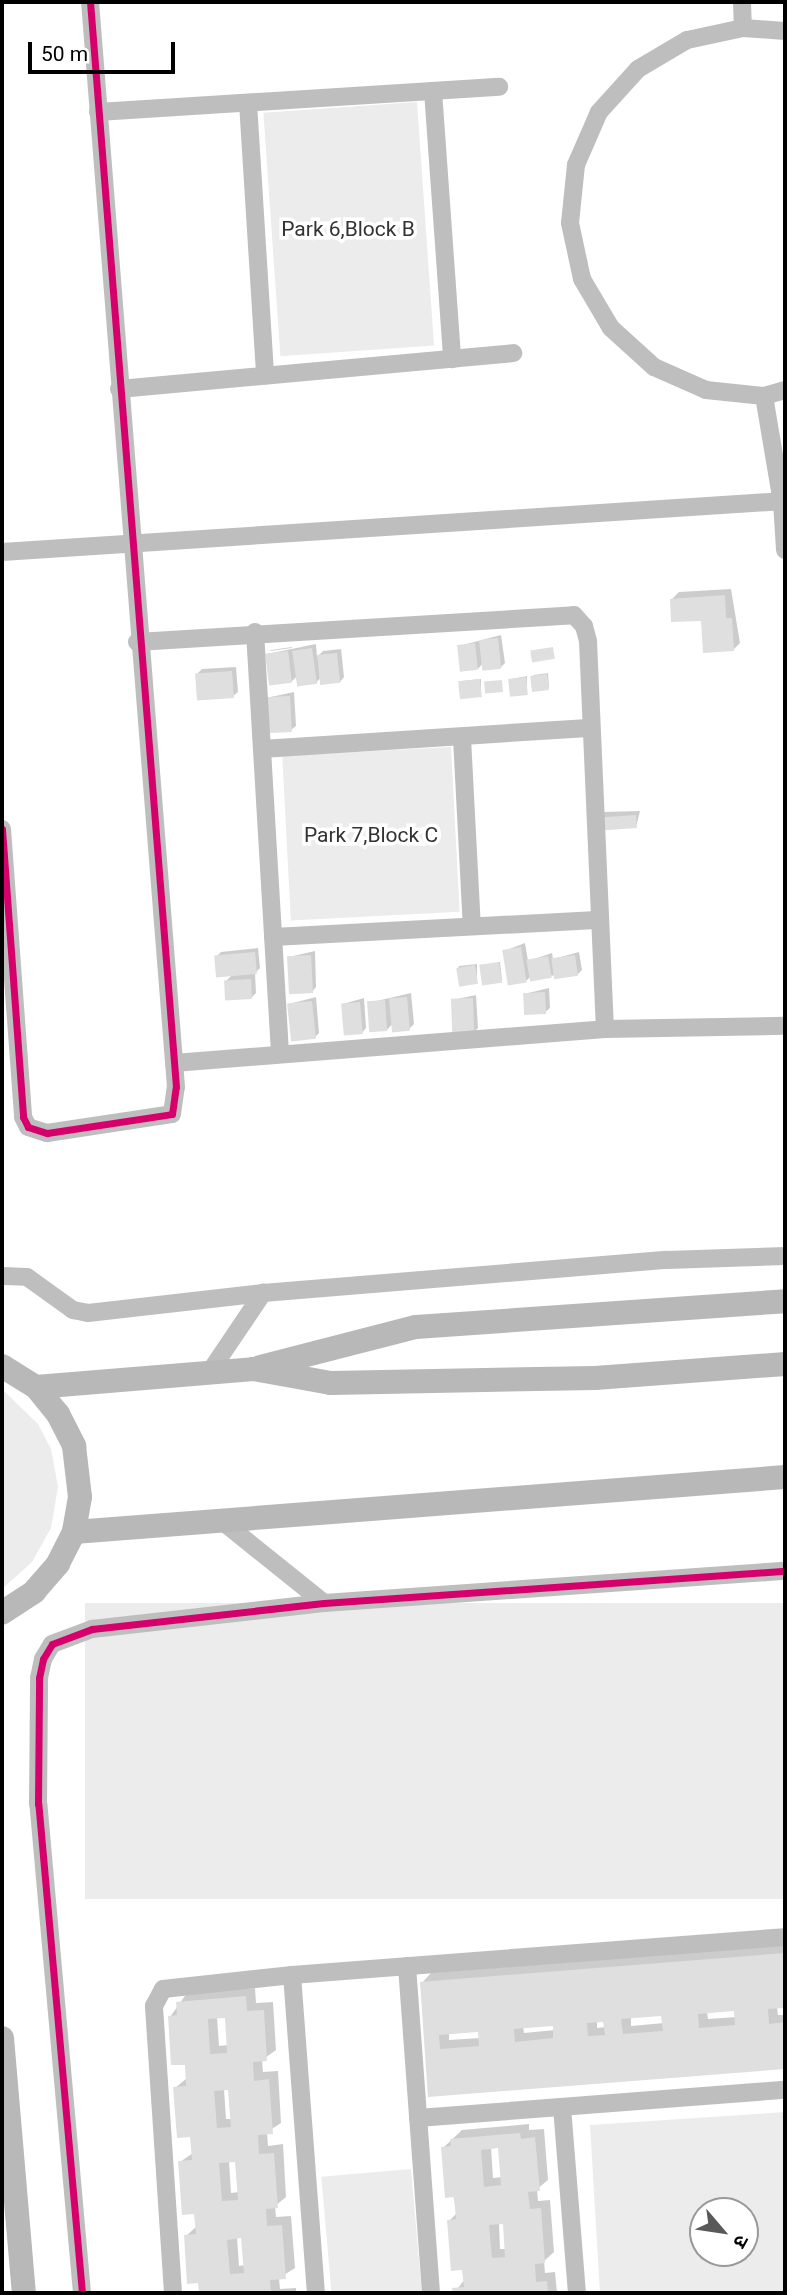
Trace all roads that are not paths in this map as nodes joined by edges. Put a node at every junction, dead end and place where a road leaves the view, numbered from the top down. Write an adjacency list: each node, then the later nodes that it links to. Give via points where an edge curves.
1 (90, 2): 8 (street)
2 (742, 2): 3 (street)
3 (743, 28): 4 (street); 14 (street, via 687,40 638,69 607,104 576,165 570,223 582,279 611,328 654,367 706,390)
4 (785, 31)
5 (499, 87): 6 (street)
6 (433, 91): 7 (street); 10 (street)
7 (248, 103): 8 (street); 11 (street)
8 (98, 112): 12 (street)
9 (513, 353): 10 (street)
10 (452, 359): 11 (street)
11 (265, 375): 12 (street)
12 (119, 388): 16 (street)
13 (785, 390): 14 (street)
14 (764, 396): 15 (street)
15 (784, 501): 16 (street); 17 (street)
16 (131, 541): 18 (street); 20 (street)
17 (785, 550)
18 (2, 552)
19 (255, 632): 20 (street); 21 (street, via 574,615 584,626 588,641); 23 (street)
20 (137, 642): 31 (street)
21 (589, 728): 22 (street); 25 (street)
22 (462, 738): 23 (street); 26 (street)
23 (262, 749): 27 (street)
24 (2, 829): 31 (street, via 23,1117 28,1127 47,1133 164,1119 177,1103)
25 (597, 920): 26 (street); 29 (street)
26 (472, 926): 27 (street)
27 (273, 937): 30 (street)
28 (785, 1026): 29 (street)
29 (605, 1029): 30 (street)
30 (280, 1052): 31 (street)
31 (174, 1063)
32 (785, 1256): 34 (street, via 667,1260)
33 (2, 1276): 34 (street, via 27,1277 73,1310 88,1313)
34 (263, 1293): 39 (street)
35 (785, 1301): 38 (main road, via 416,1327)
36 (785, 1364): 38 (main road, via 596,1378 331,1383)
37 (2, 1366): 40 (main road)
38 (253, 1369): 39 (main road)
39 (209, 1373): 40 (main road)
40 (36, 1387): 43 (main road, via 58,1414 74,1446 80,1497)
41 (785, 1477): 42 (main road)
42 (222, 1521): 43 (main road); 45 (street)
43 (74, 1532): 46 (main road, via 58,1564)
44 (785, 1571): 45 (street)
45 (324, 1603): 55 (street, via 92,1629 52,1644 43,1659 38,1804)
46 (3, 1617)
47 (785, 1937): 48 (street)
48 (407, 1966): 49 (street); 53 (street)
49 (292, 1975): 56 (street, via 173,1986 156,1996); 57 (street)
50 (2, 2038): 54 (main road)
51 (785, 2090): 52 (street)
52 (562, 2107): 53 (street); 59 (street)
53 (418, 2118): 58 (street)
54 (24, 2293)
55 (82, 2293)
56 (173, 2293)
57 (316, 2293)
58 (431, 2293)
59 (576, 2293)

